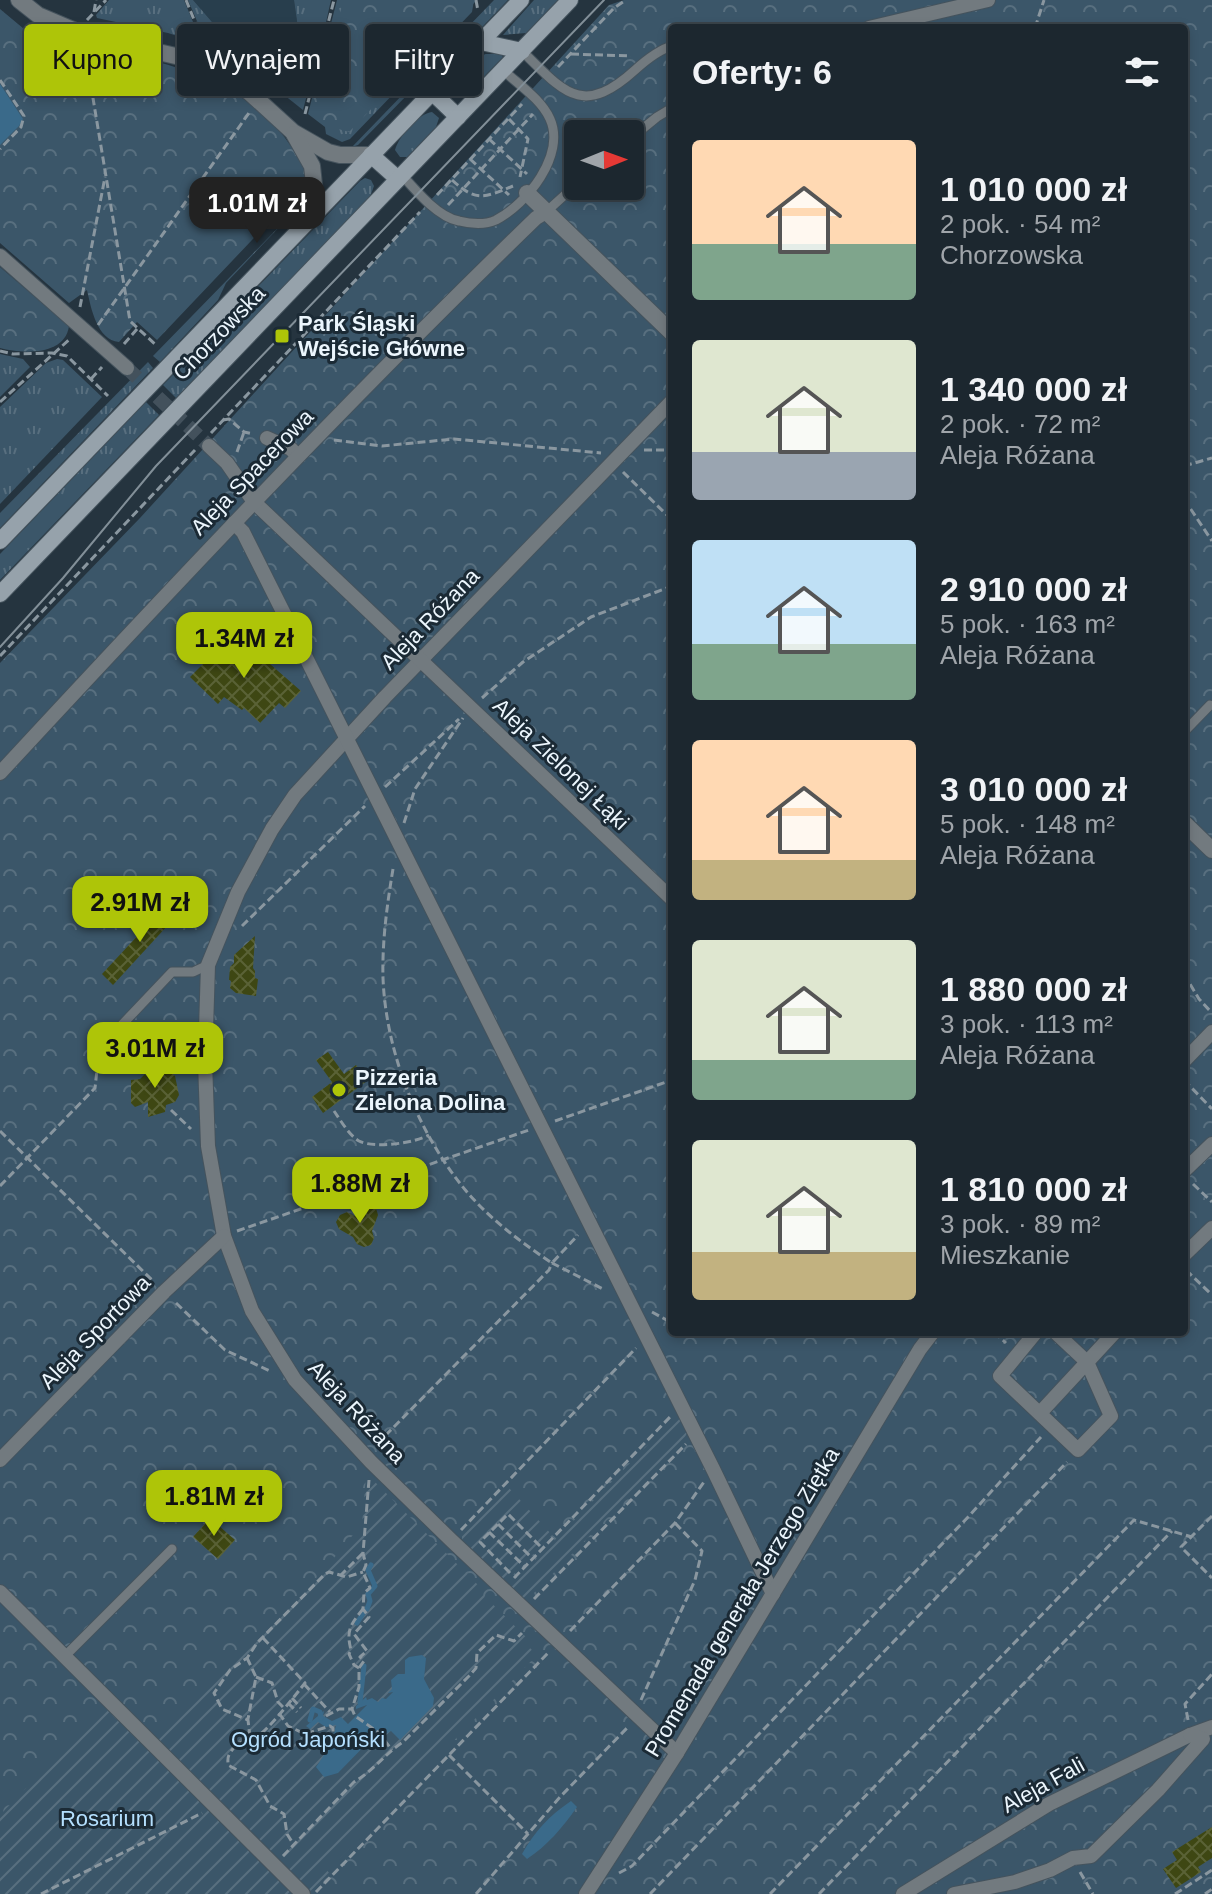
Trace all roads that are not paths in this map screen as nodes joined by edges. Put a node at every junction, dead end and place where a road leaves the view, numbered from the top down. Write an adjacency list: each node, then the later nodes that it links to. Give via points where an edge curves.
1 (19, 0): 16 (street, via 38,15 85,35 205,67 249,92)
2 (521, 0): 6 (main road, Chorzowska)
3 (570, 0): 9 (main road, Chorzowska)
4 (988, 0): 5 (street)
5 (886, 24)
6 (482, 41)
7 (482, 42): 9 (main road)
8 (668, 48): 9 (lane, via 613,89 594,96 571,93)
9 (522, 51): 10 (main road, Chorzowska)
10 (503, 70): 14 (main road, Chorzowska); 19 (lane, via 544,108 554,137 552,156)
11 (428, 96): 17 (main road, Chorzowska)
12 (436, 96): 14 (main road)
13 (668, 111): 15 (lane)
14 (458, 117): 18 (main road, Chorzowska)
15 (644, 129)
16 (293, 132): 17 (street, via 328,152); 21 (street, via 312,166)
17 (371, 155): 18 (main road); 21 (main road, Chorzowska)
18 (400, 177): 19 (lane, via 456,221 481,224 497,219); 33 (main road, Chorzowska)
19 (527, 193): 22 (street)
20 (564, 196): 22 (lane)
21 (317, 212): 32 (main road, Chorzowska)
22 (546, 212): 24 (street); 29 (street, Aleja Spacerowa, via 464,287)
23 (0, 256): 25 (street)
24 (668, 329)
25 (127, 368)
26 (668, 405): 34 (street, Aleja Różana)
27 (267, 438): 29 (street)
28 (209, 446): 30 (street, Aleja Zielonej Łąki)
29 (298, 456): 30 (street, Aleja Spacerowa)
30 (254, 502): 31 (street, Aleja Spacerowa); 34 (street, Aleja Zielonej Łąki)
31 (234, 523): 37 (street); 38 (street, Aleja Spacerowa)
32 (0, 541)
33 (0, 594)
34 (421, 660): 37 (street, Aleja Różana); 41 (street, Aleja Zielonej Łąki)
35 (1210, 705): 36 (lane)
36 (1188, 728)
37 (346, 738): 42 (street, Aleja Różana, via 272,829); 60 (street)
38 (0, 773)
39 (1188, 827): 40 (street)
40 (1212, 850)
41 (668, 895)
42 (208, 965): 44 (lane, via 193,972 172,972); 49 (street, Aleja Różana, via 208,1146)
43 (1212, 1032): 45 (street)
44 (99, 1049)
45 (1188, 1057)
46 (1212, 1144): 47 (street)
47 (1188, 1170)
48 (1212, 1228): 50 (street)
49 (224, 1236): 57 (street, Aleja Sportowa); 64 (street, Aleja Różana, via 252,1311 295,1380 503,1591)
50 (1188, 1251)
51 (930, 1336): 60 (street, Promenada generała Jerzego Ziętka)
52 (1033, 1336): 56 (street, via 1000,1376)
53 (1059, 1336): 55 (street)
54 (1111, 1336): 55 (street)
55 (1087, 1362): 56 (street); 56 (street, via 1111,1416 1078,1450)
56 (1040, 1413)
57 (0, 1460)
58 (172, 1549): 61 (lane)
59 (0, 1592): 61 (street)
60 (773, 1594): 64 (street, Promenada generała Jerzego Ziętka)
61 (65, 1656): 65 (street)
62 (1212, 1727): 63 (street, Aleja Fali)
63 (1190, 1735): 67 (street, Aleja Fali, via 1049,1804); 68 (street, via 1203,1739 1091,1856 1073,1858 1024,1880)
64 (677, 1753): 66 (street, Promenada generała Jerzego Ziętka)
65 (303, 1894)
66 (586, 1894)
67 (903, 1894)
68 (954, 1894)

